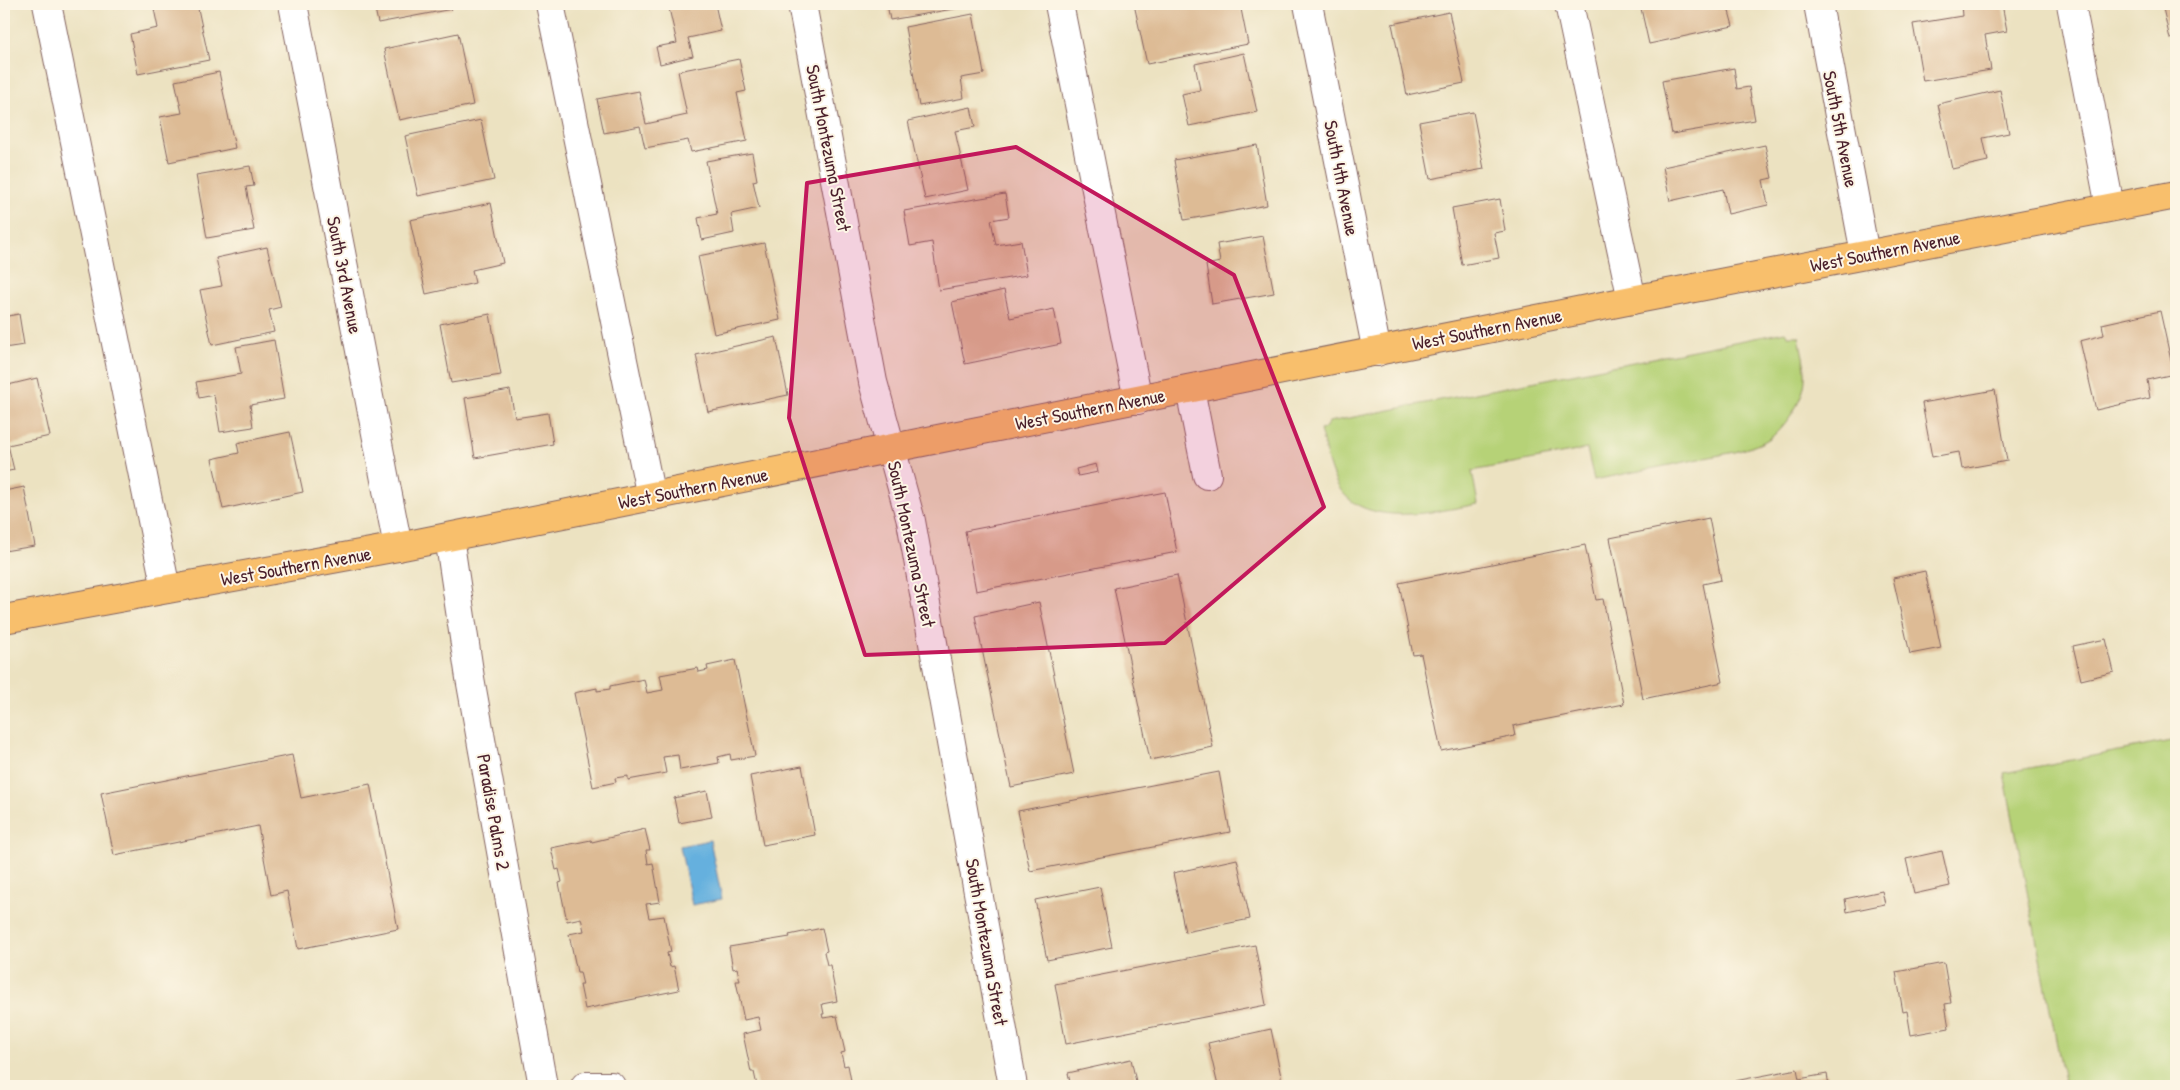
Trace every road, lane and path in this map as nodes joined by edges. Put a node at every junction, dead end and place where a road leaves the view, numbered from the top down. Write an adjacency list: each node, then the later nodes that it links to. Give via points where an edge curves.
1 (46, 4): 22 (street)
2 (294, 4): 21 (street, South 3rd Avenue)
3 (550, 4): 19 (street)
4 (802, 4): 17 (street, South Montezuma Street, via 873,382)
5 (1059, 4): 16 (street)
6 (1308, 4): 14 (street, South 4th Avenue)
7 (1569, 4): 13 (street)
8 (1818, 4): 12 (street, South 5th Avenue)
9 (2070, 4): 11 (street)
10 (2176, 195): 11 (main road, West Southern Avenue)
11 (2110, 207): 12 (main road, West Southern Avenue)
12 (1865, 254): 13 (main road, West Southern Avenue)
13 (1632, 300): 14 (main road, West Southern Avenue)
14 (1376, 352): 15 (main road, West Southern Avenue)
15 (1190, 389): 16 (main road, West Southern Avenue); 18 (street)
16 (1138, 400): 17 (main road, West Southern Avenue)
17 (892, 448): 19 (main road, West Southern Avenue); 27 (street, South Montezuma Street, via 912,522)
18 (1208, 475)
19 (651, 497): 20 (main road, West Southern Avenue)
20 (449, 536): 21 (main road, West Southern Avenue); 24 (street, Paradise Palms 2, via 470,678)
21 (398, 547): 22 (main road, West Southern Avenue)
22 (166, 589): 23 (main road, West Southern Avenue)
23 (4, 619)
24 (543, 1086)
25 (586, 1086): 26 (street)
26 (611, 1086)
27 (1014, 1086)

